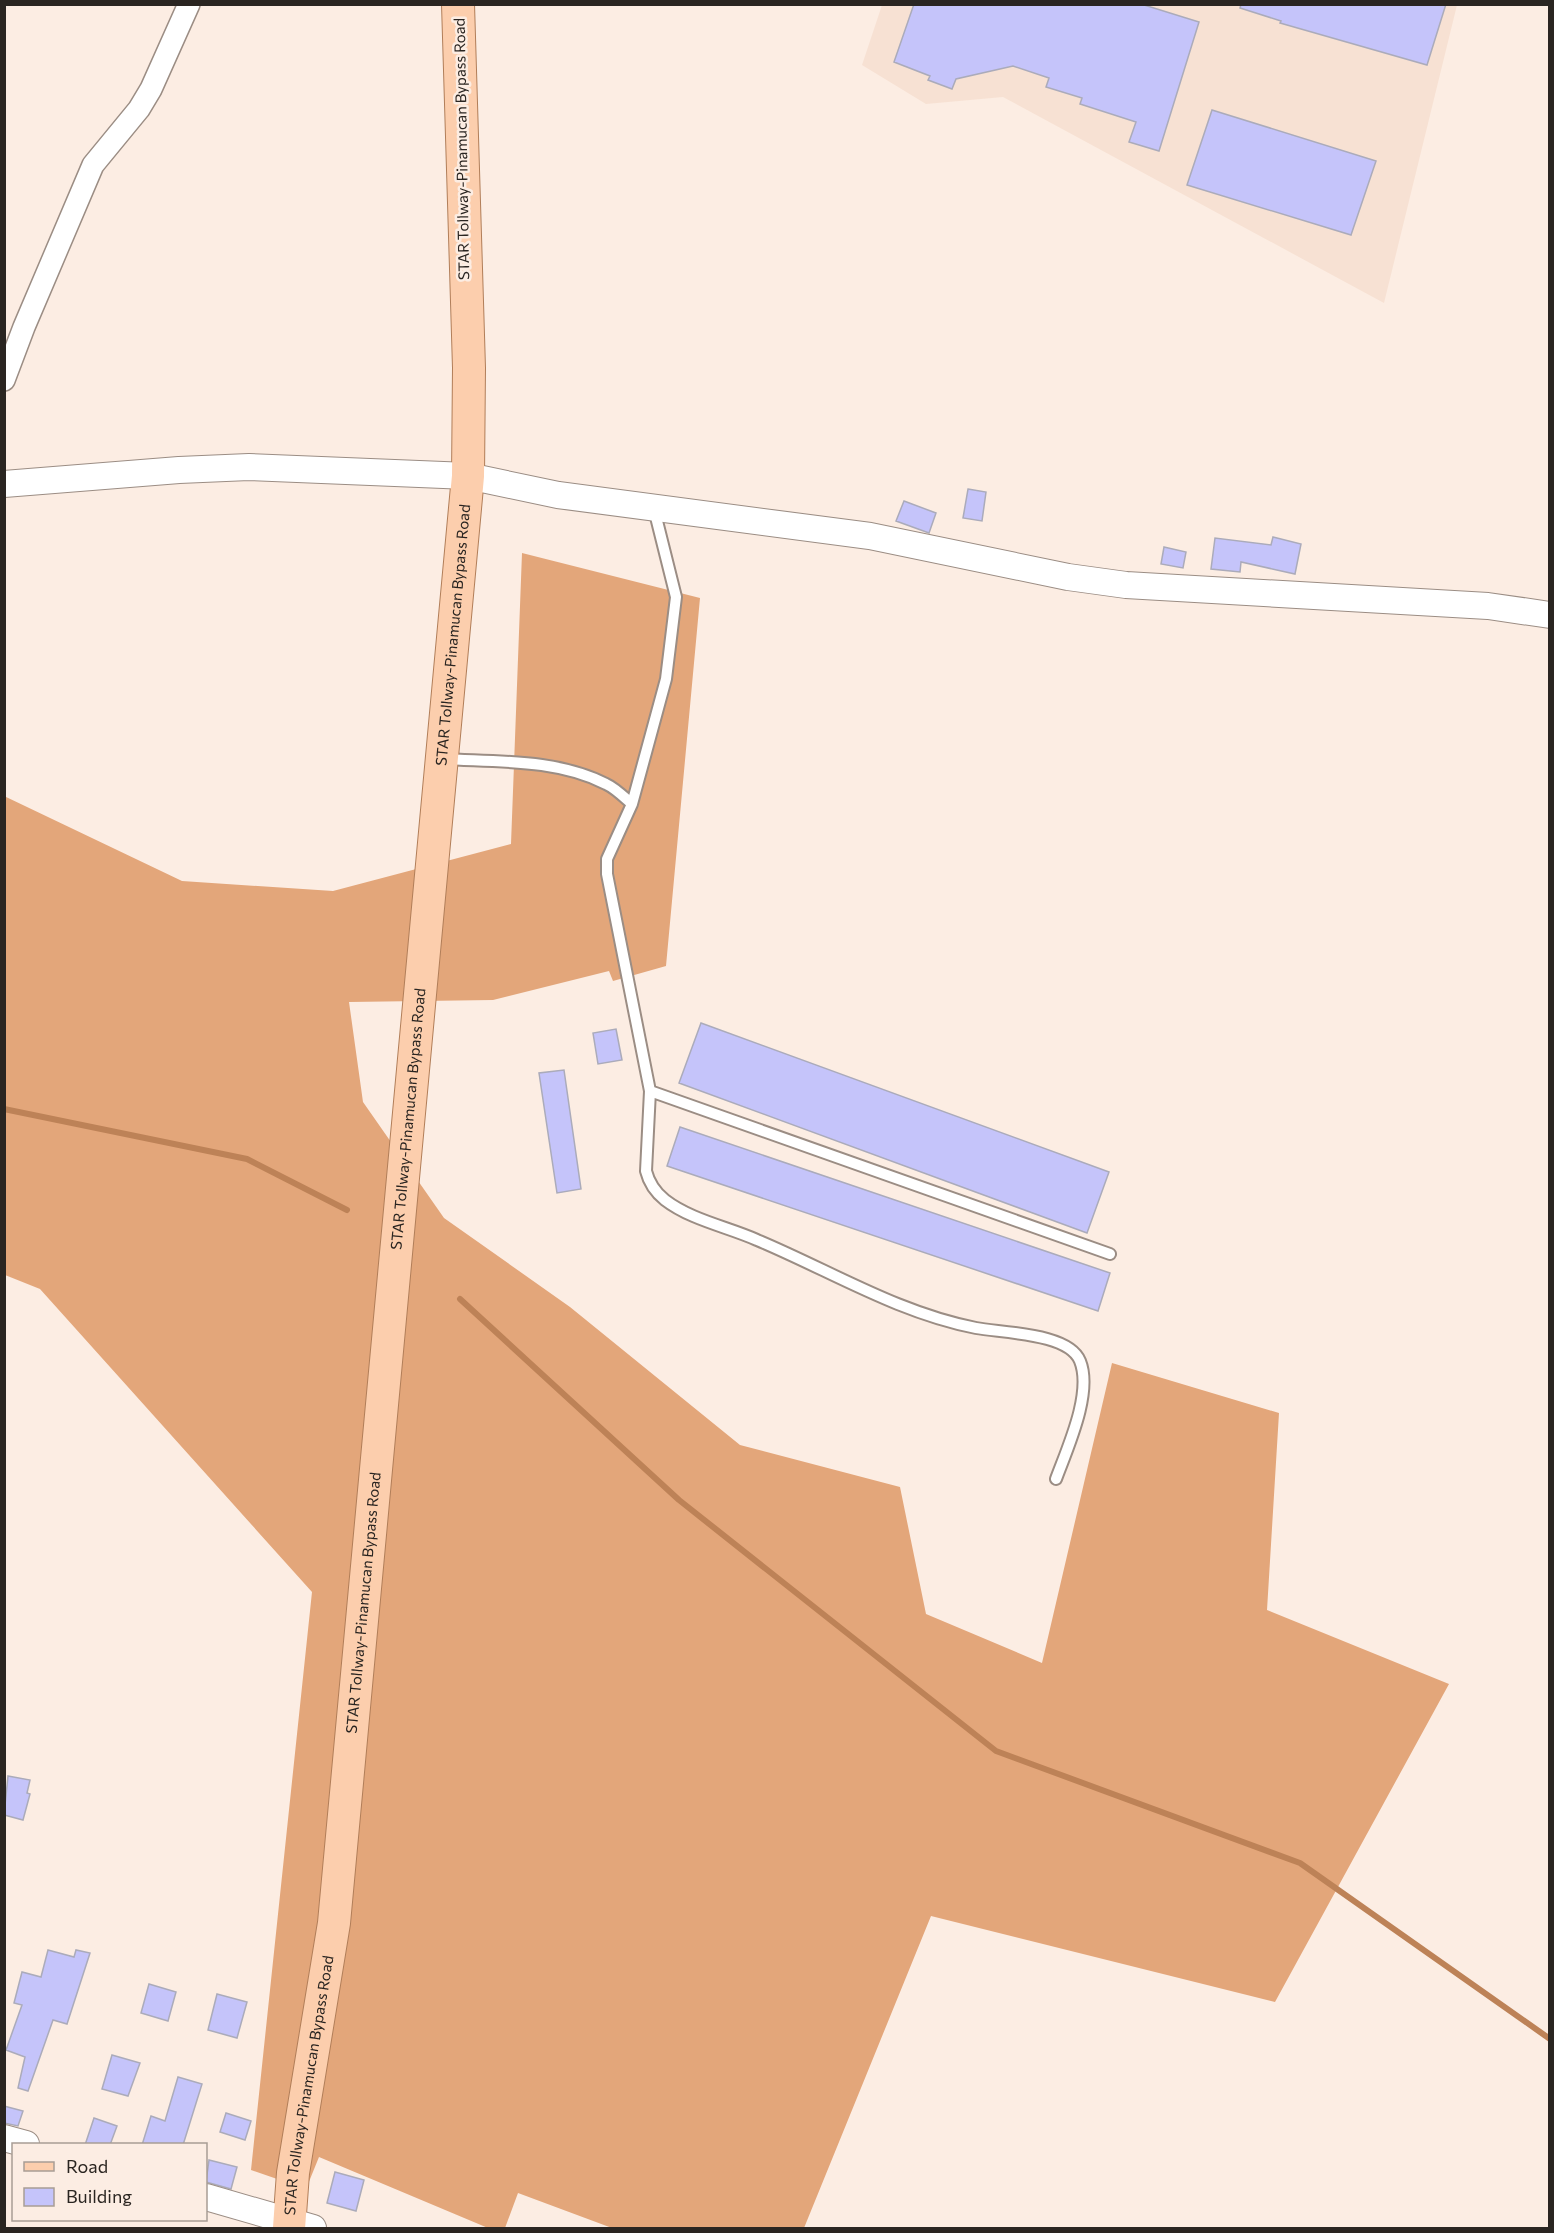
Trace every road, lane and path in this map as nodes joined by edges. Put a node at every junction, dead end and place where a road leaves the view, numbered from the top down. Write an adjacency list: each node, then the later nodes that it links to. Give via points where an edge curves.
1 (189, 4): 3 (street, via 151,89 93,165)
2 (458, 4): 4 (main road, STAR Tollway-Pinamucan Bypass Road, via 469,368)
3 (4, 380)
4 (468, 476): 5 (street, via 249,467); 6 (street, via 558,495); 8 (main road, STAR Tollway-Pinamucan Bypass Road)
5 (4, 484)
6 (653, 506): 7 (street, via 870,536 1068,577 1126,585 1488,606); 9 (lane, via 676,597 666,679)
7 (1550, 615)
8 (443, 759): 9 (lane, via 527,764 577,772 608,784); 16 (main road, STAR Tollway-Pinamucan Bypass Road, via 334,1923 293,2173)
9 (632, 804): 10 (lane, via 607,859)
10 (650, 1091): 11 (lane); 12 (lane, via 646,1170 654,1190 672,1204 920,1312 974,1328 1057,1341 1075,1352 1083,1370 1082,1400)
11 (1110, 1254)
12 (1056, 1479)
13 (4, 2138): 14 (street)
14 (20, 2143)
15 (207, 2197): 16 (street)
16 (297, 2226)

